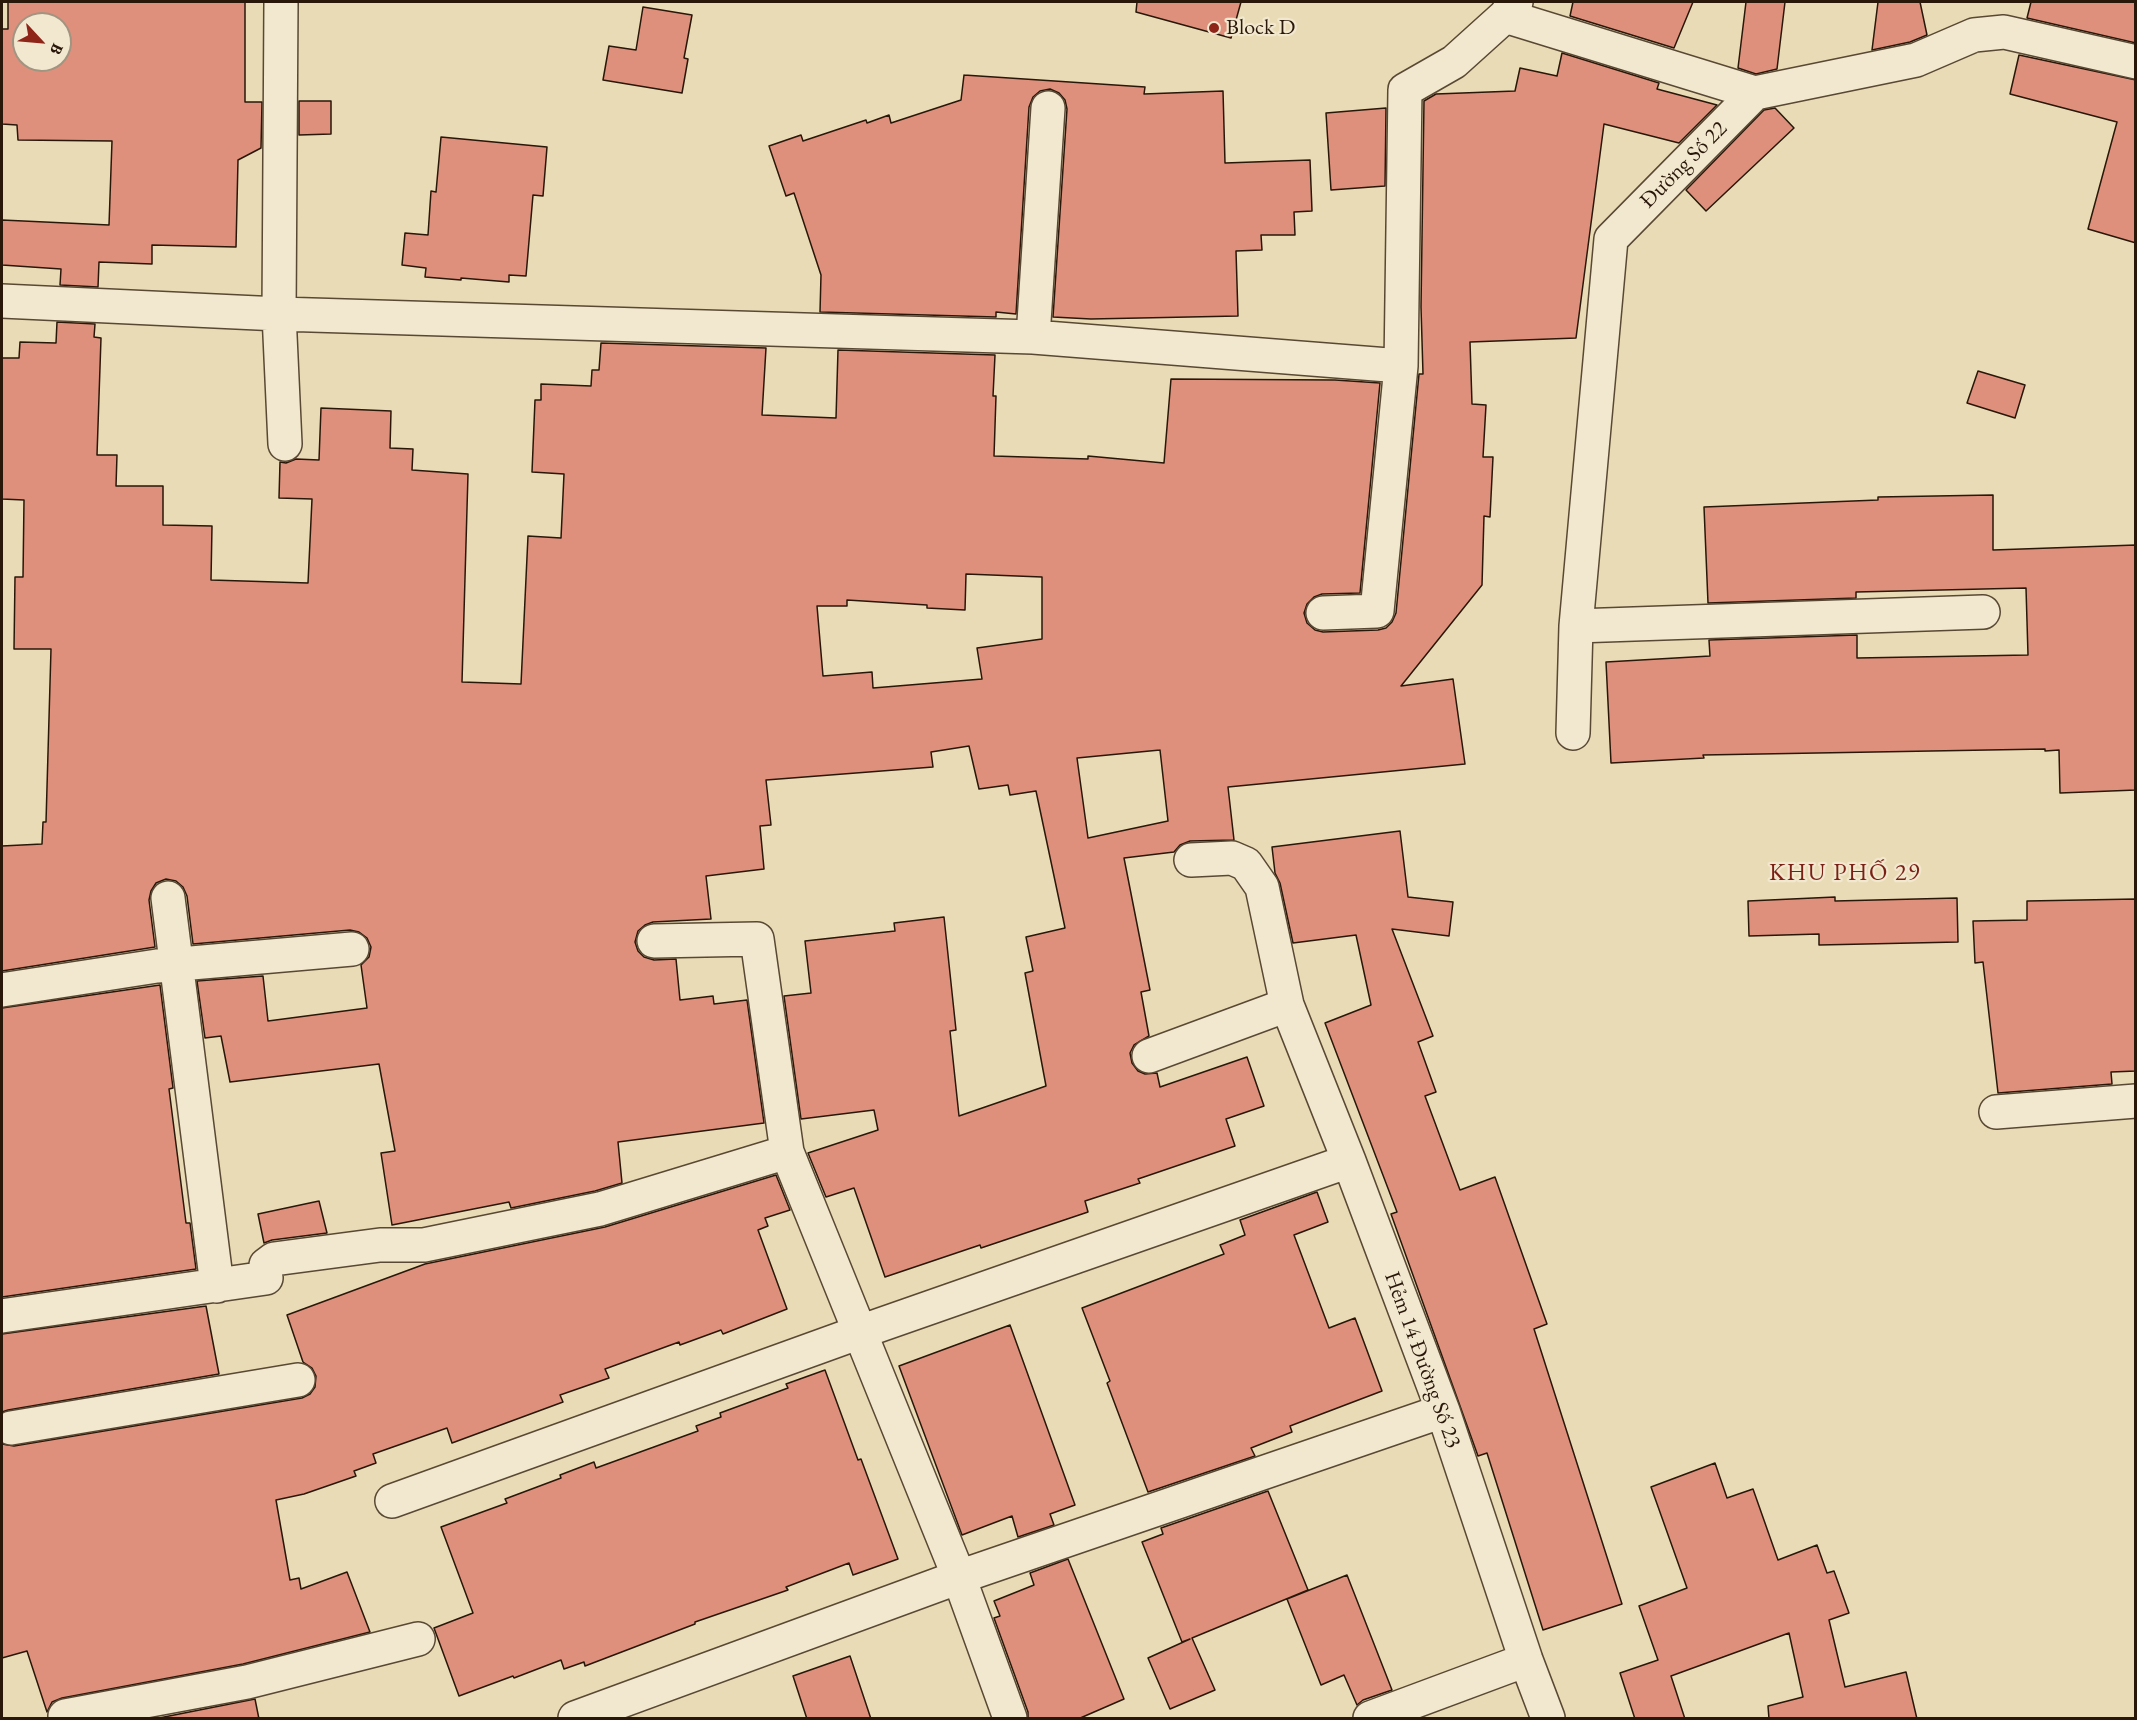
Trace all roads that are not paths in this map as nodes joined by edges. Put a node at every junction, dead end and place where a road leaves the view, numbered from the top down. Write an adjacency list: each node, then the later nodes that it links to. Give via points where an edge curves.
1 (281, 2): 7 (street)
2 (1510, 9): 4 (street); 9 (street, via 1454,62 1405,90)
3 (2136, 62): 4 (street, via 2004,32 1974,35 1916,60)
4 (1755, 93): 13 (street, Đường Số 22, via 1611,239)
5 (1048, 108): 8 (street)
6 (2, 302): 7 (street)
7 (279, 314): 8 (street); 10 (street)
8 (1033, 337): 9 (street)
9 (1401, 366): 12 (street, via 1377,611)
10 (285, 444)
11 (1983, 612): 13 (street)
12 (1323, 613)
13 (1576, 627): 14 (street, Đường Số 22)
14 (1573, 733)
15 (1191, 860): 21 (street, Hẻm 14 Đường Số 23, via 1232,858 1246,864 1262,887)
16 (168, 898): 19 (street)
17 (654, 941): 25 (street, via 757,939)
18 (352, 949): 19 (street)
19 (177, 965): 20 (street); 27 (street)
20 (2, 990)
21 (1287, 1005): 22 (street); 26 (street, Hẻm 14 Đường Số 23)
22 (1149, 1056)
23 (2136, 1101): 24 (street)
24 (1996, 1112)
25 (787, 1152): 27 (street, via 600,1209 424,1245 380,1245 274,1259 266,1272); 29 (street)
26 (1349, 1161): 29 (street); 31 (street, Hẻm 14 Đường Số 23)
27 (217, 1286): 28 (street)
28 (2, 1316)
29 (860, 1332): 33 (street); 34 (street)
30 (298, 1380): 32 (street)
31 (1443, 1411): 34 (street); 36 (street, Hẻm 14 Đường Số 23)
32 (11, 1428)
33 (392, 1501)
34 (959, 1577): 38 (street); 39 (street)
35 (418, 1639): 37 (street, via 247,1682)
36 (1526, 1660): 40 (street); 41 (street, Hẻm 14 Đường Số 23)
37 (65, 1716)
38 (576, 1719)
39 (1010, 1719)
40 (1370, 1719)
41 (1548, 1719)

